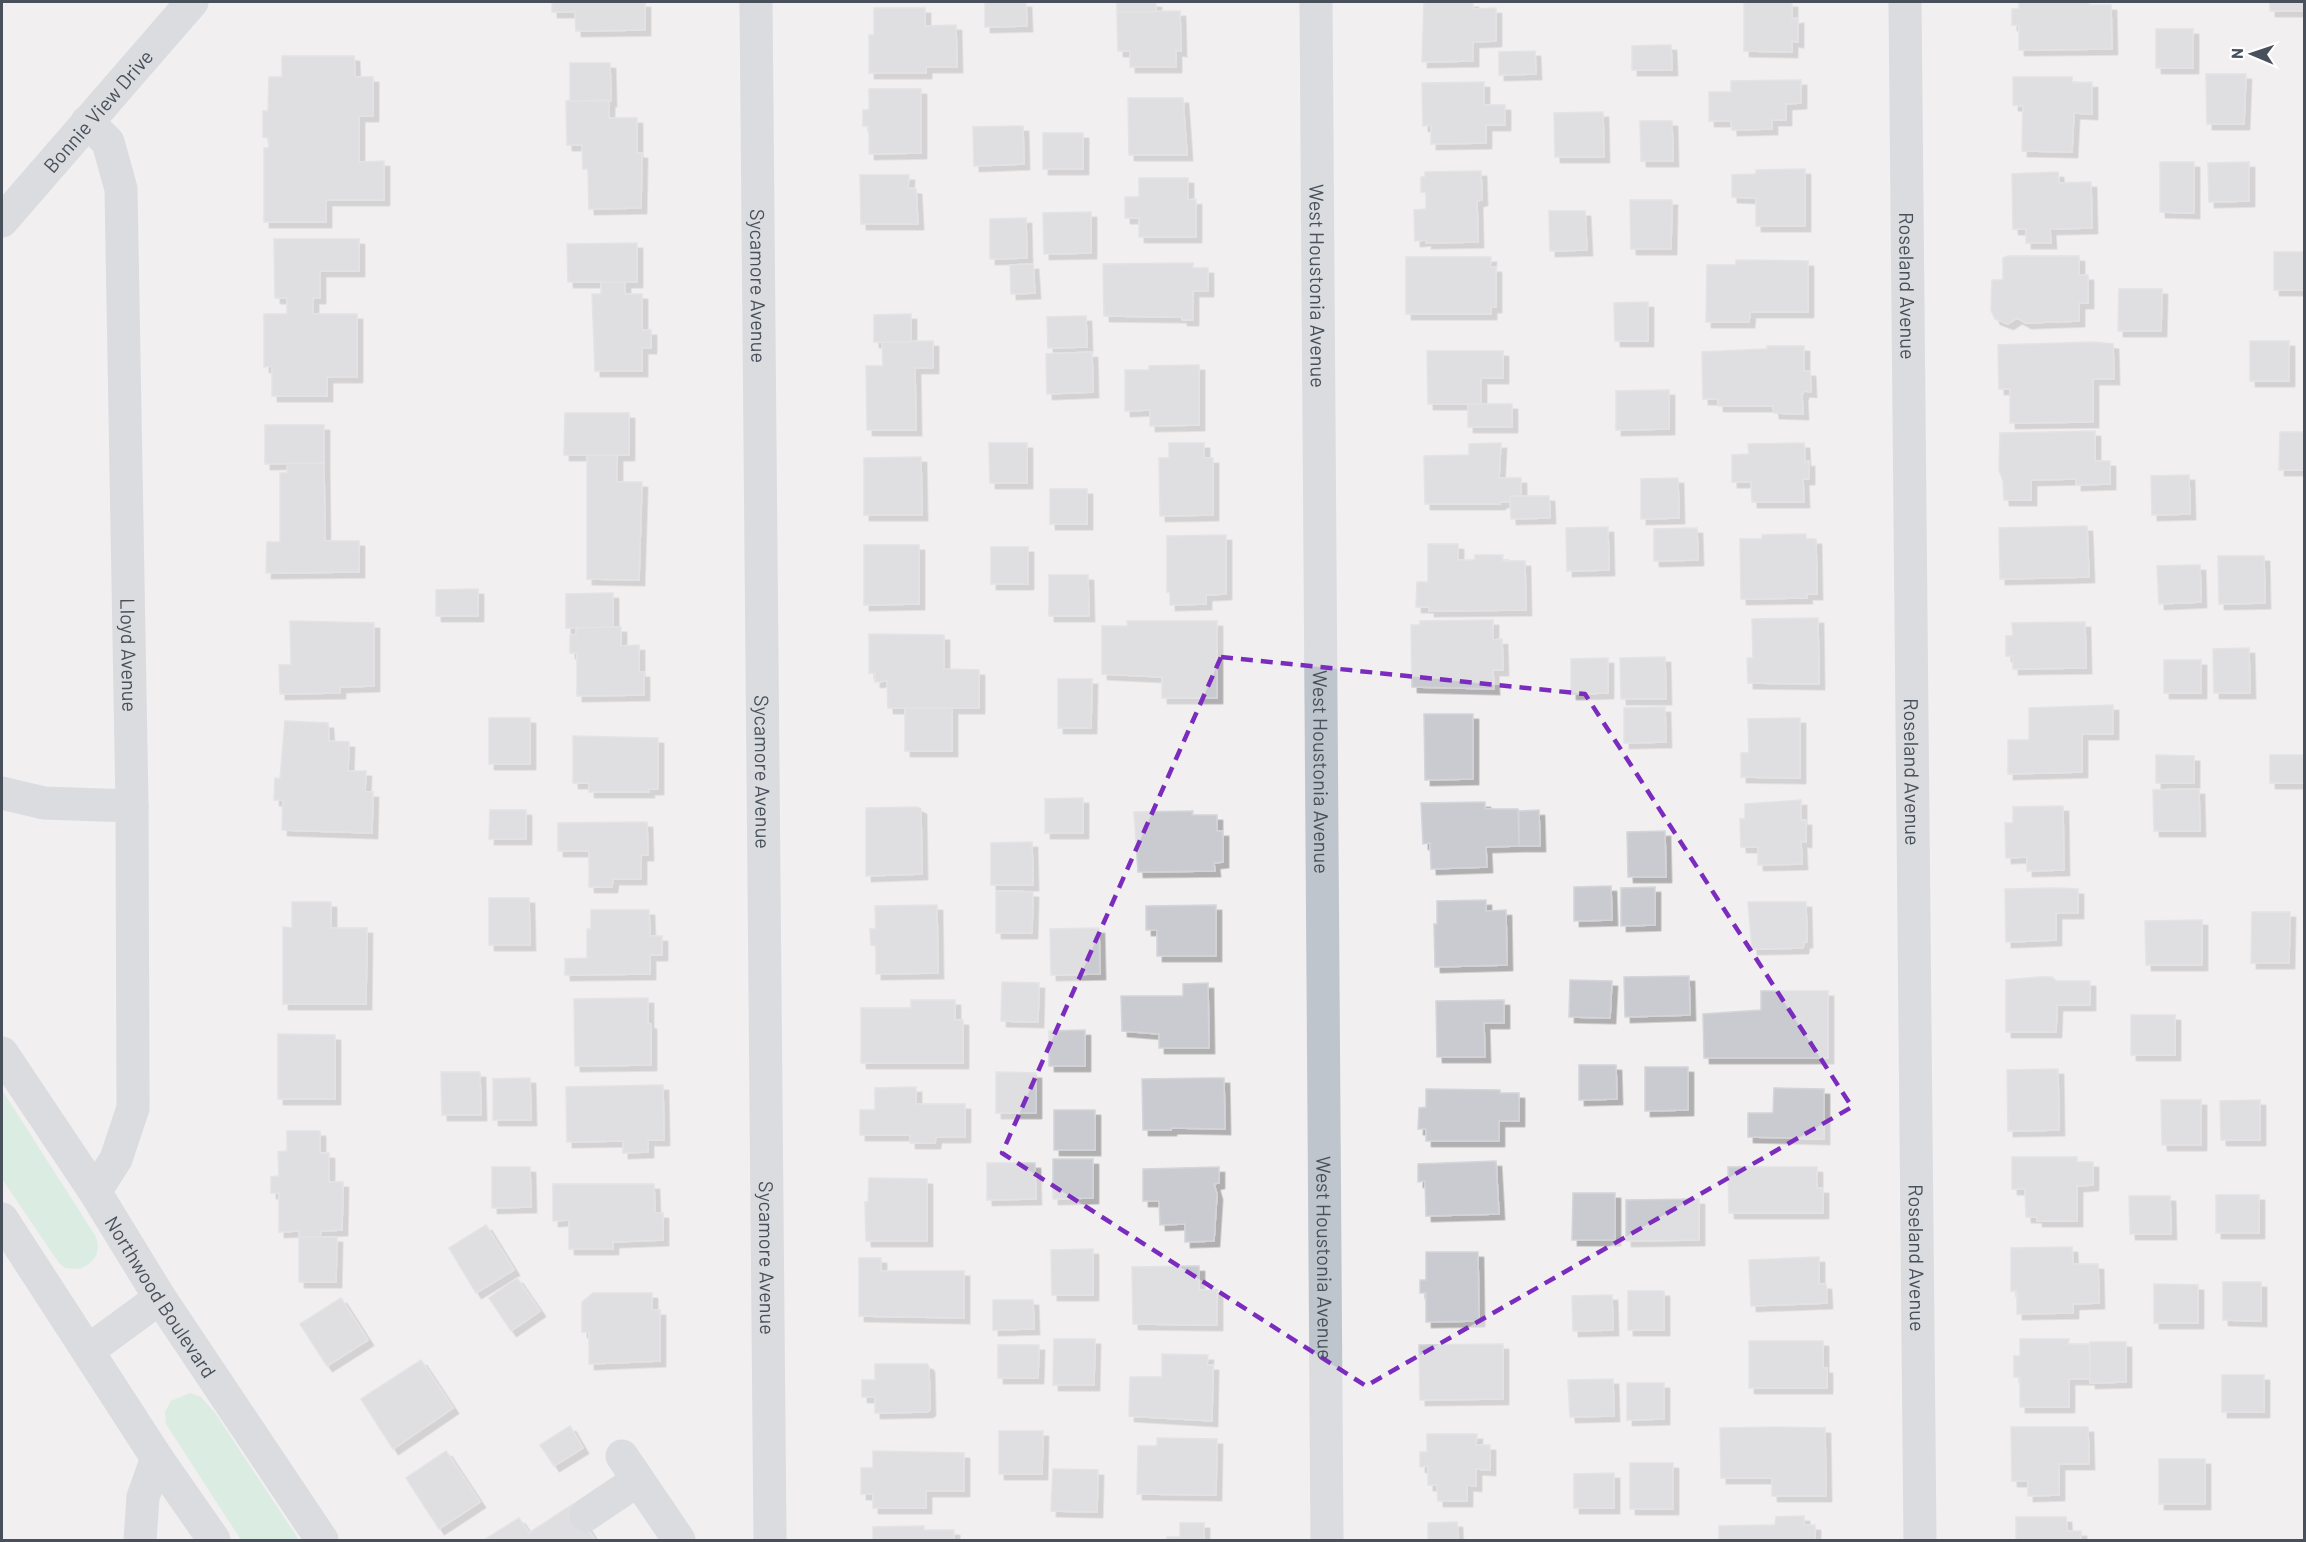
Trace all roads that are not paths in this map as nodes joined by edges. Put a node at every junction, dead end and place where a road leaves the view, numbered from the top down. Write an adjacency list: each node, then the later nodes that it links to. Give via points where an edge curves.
1 (192, 2): 5 (street, Bonnie View Drive)
2 (756, 2): 20 (street, Sycamore Avenue)
3 (1316, 2): 21 (street, West Houstonia Avenue)
4 (1905, 2): 22 (street, Roseland Avenue)
5 (87, 122): 6 (street, Bonnie View Drive); 8 (street, Lloyd Avenue, via 108,142 121,189)
6 (2, 221)
7 (2, 793): 8 (street, via 44,803)
8 (132, 806): 10 (street, Lloyd Avenue, via 133,1108 116,1159)
9 (2, 1053): 10 (street, Northwood Boulevard)
10 (95, 1192): 12 (street, Northwood Boulevard)
11 (4, 1228): 13 (street)
12 (160, 1298): 13 (street); 18 (street, Northwood Boulevard)
13 (89, 1350): 14 (street)
14 (157, 1458): 16 (street, via 143,1497); 17 (street)
15 (586, 1515): 19 (street, via 630,1468)
16 (140, 1540)
17 (214, 1540)
18 (322, 1540)
19 (679, 1540)
20 (770, 1540)
21 (1327, 1540)
22 (1920, 1540)

